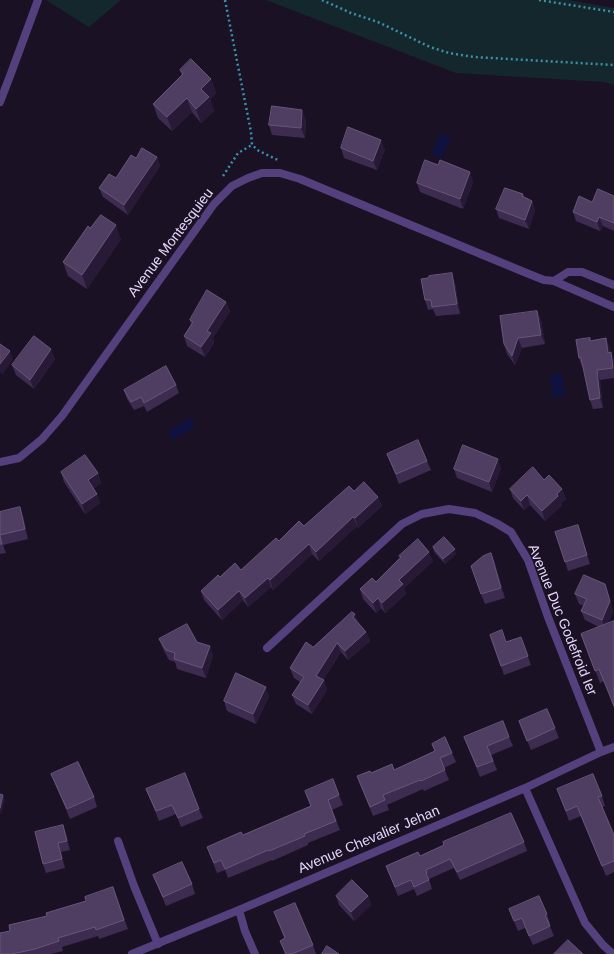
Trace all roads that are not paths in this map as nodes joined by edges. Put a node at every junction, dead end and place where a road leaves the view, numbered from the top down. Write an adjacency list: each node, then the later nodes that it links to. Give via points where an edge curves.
1 (38, 0): 2 (street)
2 (0, 102)
3 (554, 281): 4 (street, via 568,272 582,272); 5 (street, Avenue Montesquieu); 6 (street, Avenue Montesquieu, via 524,272 300,179 280,173 262,173 232,186 214,204 62,416 42,439 19,458)
4 (614, 285)
5 (614, 307)
6 (0, 462)
7 (267, 648): 9 (street, Avenue Duc Godefroid Ier, via 402,524 422,514 449,509 475,513 511,532 528,560)
8 (614, 747): 9 (street, Avenue Chevalier Jehan)
9 (600, 752): 10 (street, Avenue Chevalier Jehan)
10 (525, 788): 12 (street, Avenue Chevalier Jehan); 16 (street, via 584,923)
11 (118, 841): 13 (street)
12 (239, 910): 13 (street, Avenue Chevalier Jehan); 15 (street)
13 (158, 944): 14 (street, Avenue Chevalier Jehan)
14 (132, 954)
15 (255, 954)
16 (613, 954)

